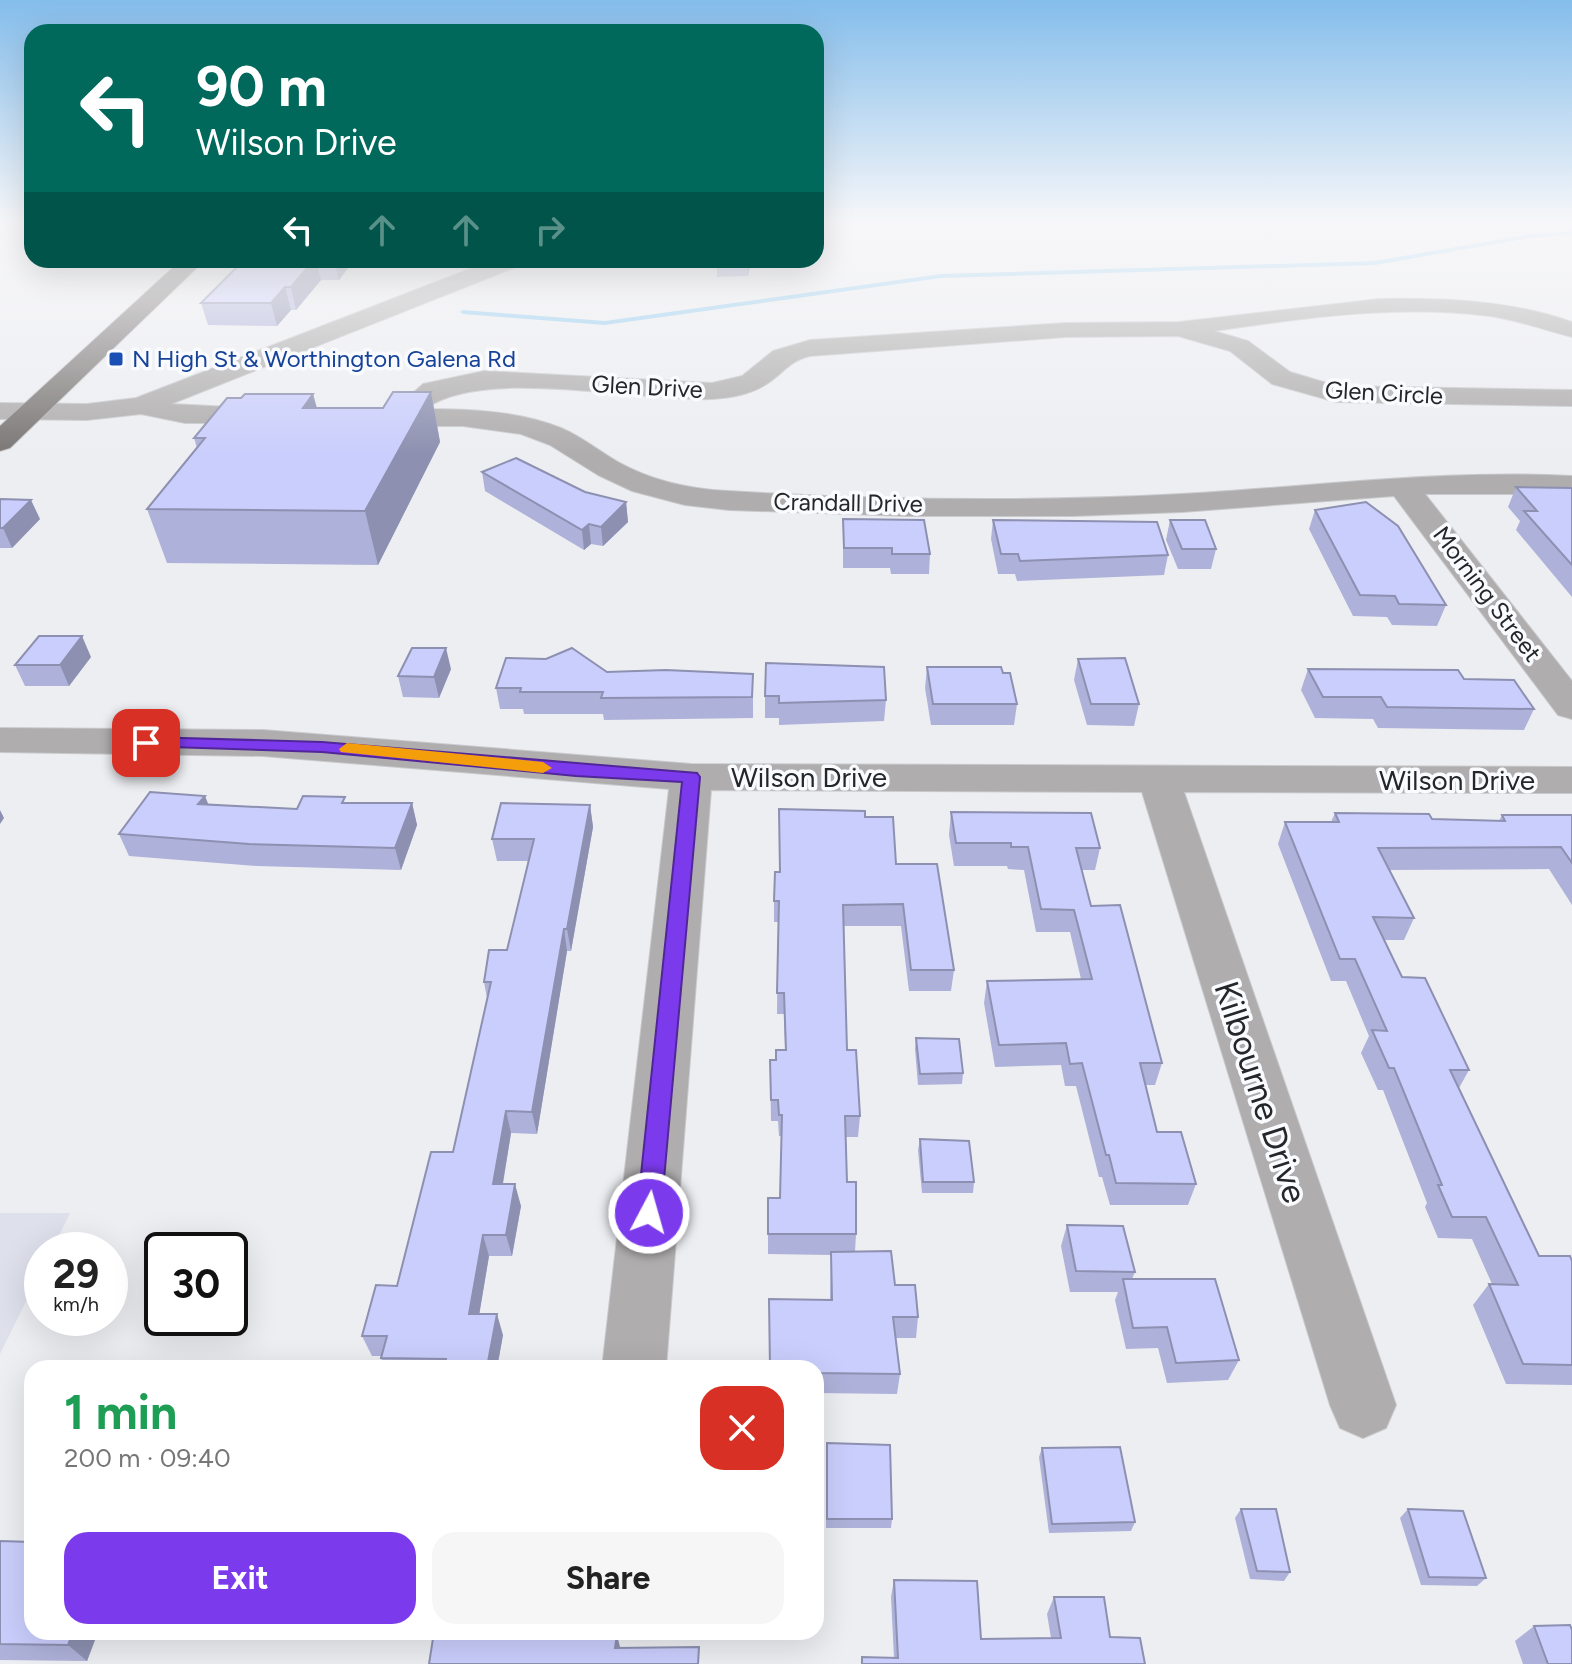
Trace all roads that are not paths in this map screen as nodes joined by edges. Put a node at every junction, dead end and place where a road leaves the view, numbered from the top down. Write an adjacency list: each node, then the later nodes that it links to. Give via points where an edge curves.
1 (153, 299): 8 (main road)
2 (415, 299): 6 (street)
3 (1179, 329): 4 (street, via 1329,311 1449,308 1515,311); 5 (street, Glen Circle, via 1239,346 1281,378 1336,394); 11 (street, Glen Drive, via 1066,330 810,348 780,356 746,384 712,391 484,379 433,390)
4 (1572, 330)
5 (1572, 398)
6 (141, 406): 8 (street); 9 (street, via 212,417)
7 (0, 409): 8 (street)
8 (34, 411): 12 (main road)
9 (300, 418)
10 (341, 418): 11 (street, Crandall Drive)
11 (403, 418): 13 (street, Crandall Drive, via 532,428 629,479 678,494 740,501 1114,506)
12 (0, 442)
13 (1401, 484): 14 (street, Crandall Drive); 15 (street, Morning Street)
14 (1572, 485)
15 (1572, 707)
16 (0, 740): 17 (street, Wilson Drive, via 263,743)
17 (691, 777): 18 (street, Wilson Drive); 20 (street)
18 (1159, 780): 19 (street, Wilson Drive); 21 (street, Kilbourne Drive)
19 (1572, 780)
20 (635, 1360)
21 (1363, 1405)

